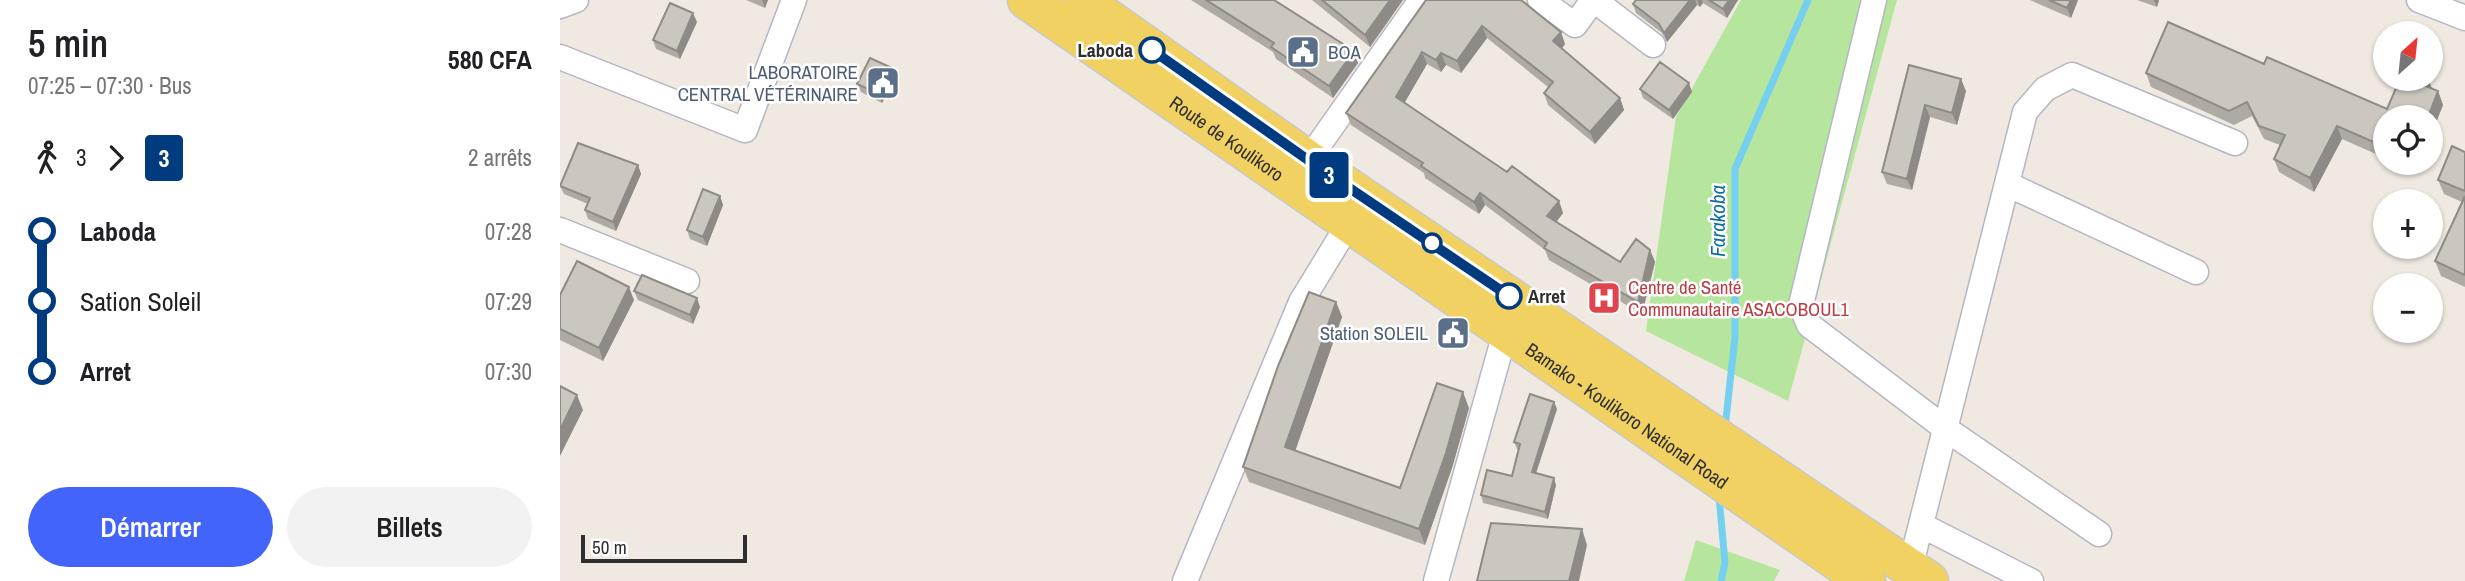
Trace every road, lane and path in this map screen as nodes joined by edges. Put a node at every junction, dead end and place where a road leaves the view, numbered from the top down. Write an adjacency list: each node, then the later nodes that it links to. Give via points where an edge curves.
1 (576, 0): 10 (street)
2 (794, 0): 13 (street, via 745,130)
3 (1027, 0): 17 (main road, Route de Koulikoro)
4 (1082, 0): 15 (main road, Route de Koulikoro)
5 (1421, 0): 15 (street)
6 (1540, 0): 7 (street, via 1575,25)
7 (1593, 0): 12 (street)
8 (1874, 0): 23 (street, via 1801,305 1809,324)
9 (2419, 0): 11 (street)
10 (560, 6)
11 (2465, 18)
12 (1653, 45)
13 (560, 57)
14 (2235, 143): 16 (street, via 2072,75 2045,89 2025,112)
15 (1308, 160): 21 (main road, Route de Koulikoro)
16 (2007, 184): 19 (street); 23 (street)
17 (1348, 225): 21 (main road, Route de Koulikoro); 28 (street, via 1301,302)
18 (560, 230): 20 (street)
19 (2196, 272)
20 (687, 281)
21 (1468, 287): 22 (main road, Bamako - Koulikoro National Road)
22 (1514, 319): 24 (main road, Bamako - Koulikoro National Road); 29 (street)
23 (1946, 429): 25 (street); 26 (street)
24 (1802, 516): 27 (main road); 30 (main road)
25 (1921, 525): 27 (street); 31 (street)
26 (2099, 534)
27 (1920, 574)
28 (1185, 581)
29 (1436, 581)
30 (1866, 581)
31 (2031, 581)

